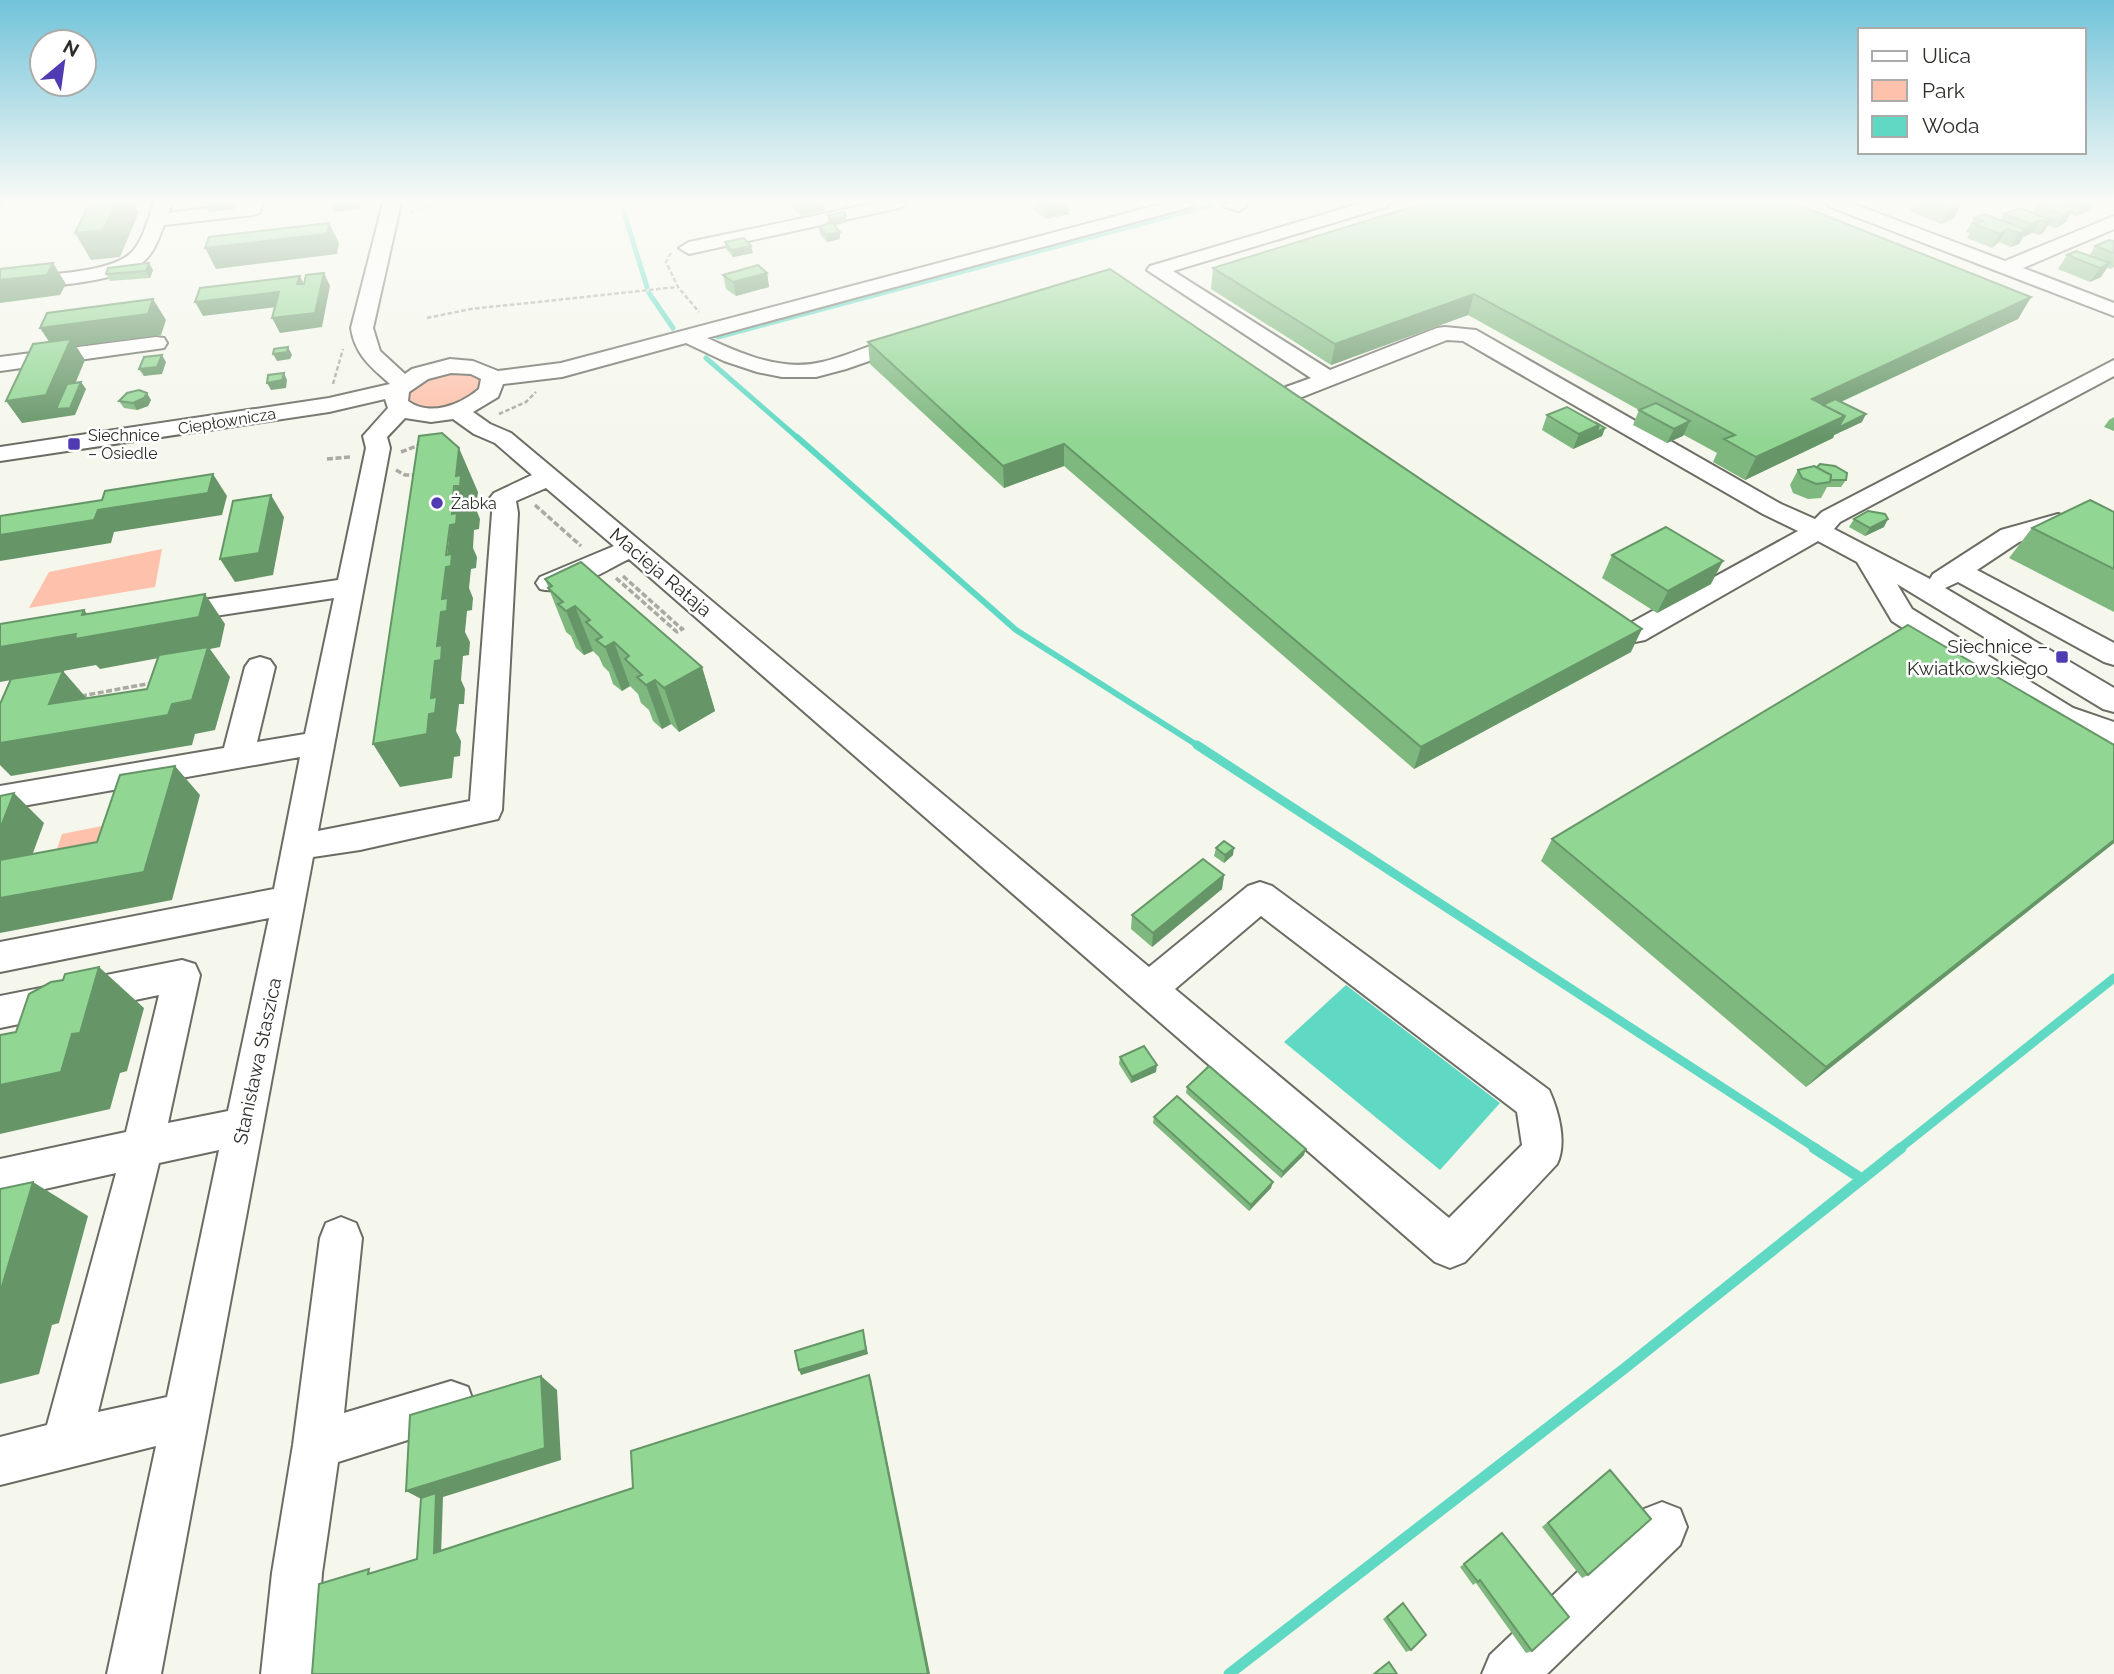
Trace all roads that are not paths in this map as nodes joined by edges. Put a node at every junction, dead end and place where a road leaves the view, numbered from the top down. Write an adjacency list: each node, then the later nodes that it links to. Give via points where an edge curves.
1 (24, 281): 6 (street)
2 (373, 281): 14 (street, via 362,328 365,347 379,366 394,374)
3 (888, 281): 9 (street)
4 (1174, 281): 13 (street)
5 (2040, 281): 7 (street)
6 (0, 284)
7 (2114, 310)
8 (935, 331): 9 (street, via 816,370 780,369 721,354)
9 (686, 335): 16 (street, via 562,370)
10 (156, 343): 11 (street)
11 (0, 364)
12 (2114, 367): 23 (street, via 1830,517)
13 (1328, 379): 15 (street); 23 (street, via 1445,333 1468,335 1772,509)
14 (403, 391): 16 (street, via 435,369 478,368); 18 (street); 19 (street, Ciepłownicza); 20 (street, Stanisława Staszica, via 375,436)
15 (1294, 392)
16 (492, 405): 17 (street); 17 (street, Macieja Rataja, via 482,429); 21 (street, Macieja Rataja)
17 (451, 412): 18 (street)
18 (424, 414): 20 (street)
19 (0, 454)
20 (371, 455): 29 (street, Stanisława Staszica)
21 (549, 477): 24 (street, Macieja Rataja); 39 (street, via 503,498 486,810)
22 (2058, 522): 26 (street, via 2010,536)
23 (1819, 530): 25 (street); 31 (street)
24 (632, 548): 27 (street); 42 (street, Macieja Rataja)
25 (1867, 557): 28 (street); 35 (street, via 1902,615 2062,716)
26 (1958, 571): 28 (street); 32 (street)
27 (550, 583)
28 (1921, 586): 34 (street)
29 (350, 587): 30 (street); 36 (street, Stanisława Staszica)
30 (138, 618)
31 (1635, 633)
32 (2114, 655)
33 (260, 667): 37 (street)
34 (2114, 702)
35 (2114, 733)
36 (319, 743): 37 (street); 39 (street, Stanisława Staszica)
37 (238, 756): 38 (street)
38 (0, 798)
39 (298, 847): 40 (street, Stanisława Staszica)
40 (290, 900): 41 (street); 44 (street, Stanisława Staszica)
41 (0, 957)
42 (1149, 989): 42 (street, Macieja Rataja, via 1450,1247 1543,1151 1535,1103 1260,896)
43 (0, 1012): 45 (street, via 182,975)
44 (243, 1126): 45 (street); 49 (street, Stanisława Staszica)
45 (143, 1147): 46 (street); 50 (street)
46 (0, 1179)
47 (341, 1238): 51 (street)
48 (485, 1394): 51 (street)
49 (185, 1417): 50 (street); 54 (street, Stanisława Staszica)
50 (66, 1444): 52 (street)
51 (317, 1445): 55 (street, via 297,1573)
52 (0, 1461)
53 (1662, 1527): 56 (street)
54 (134, 1674)
55 (288, 1674)
56 (1509, 1674)

